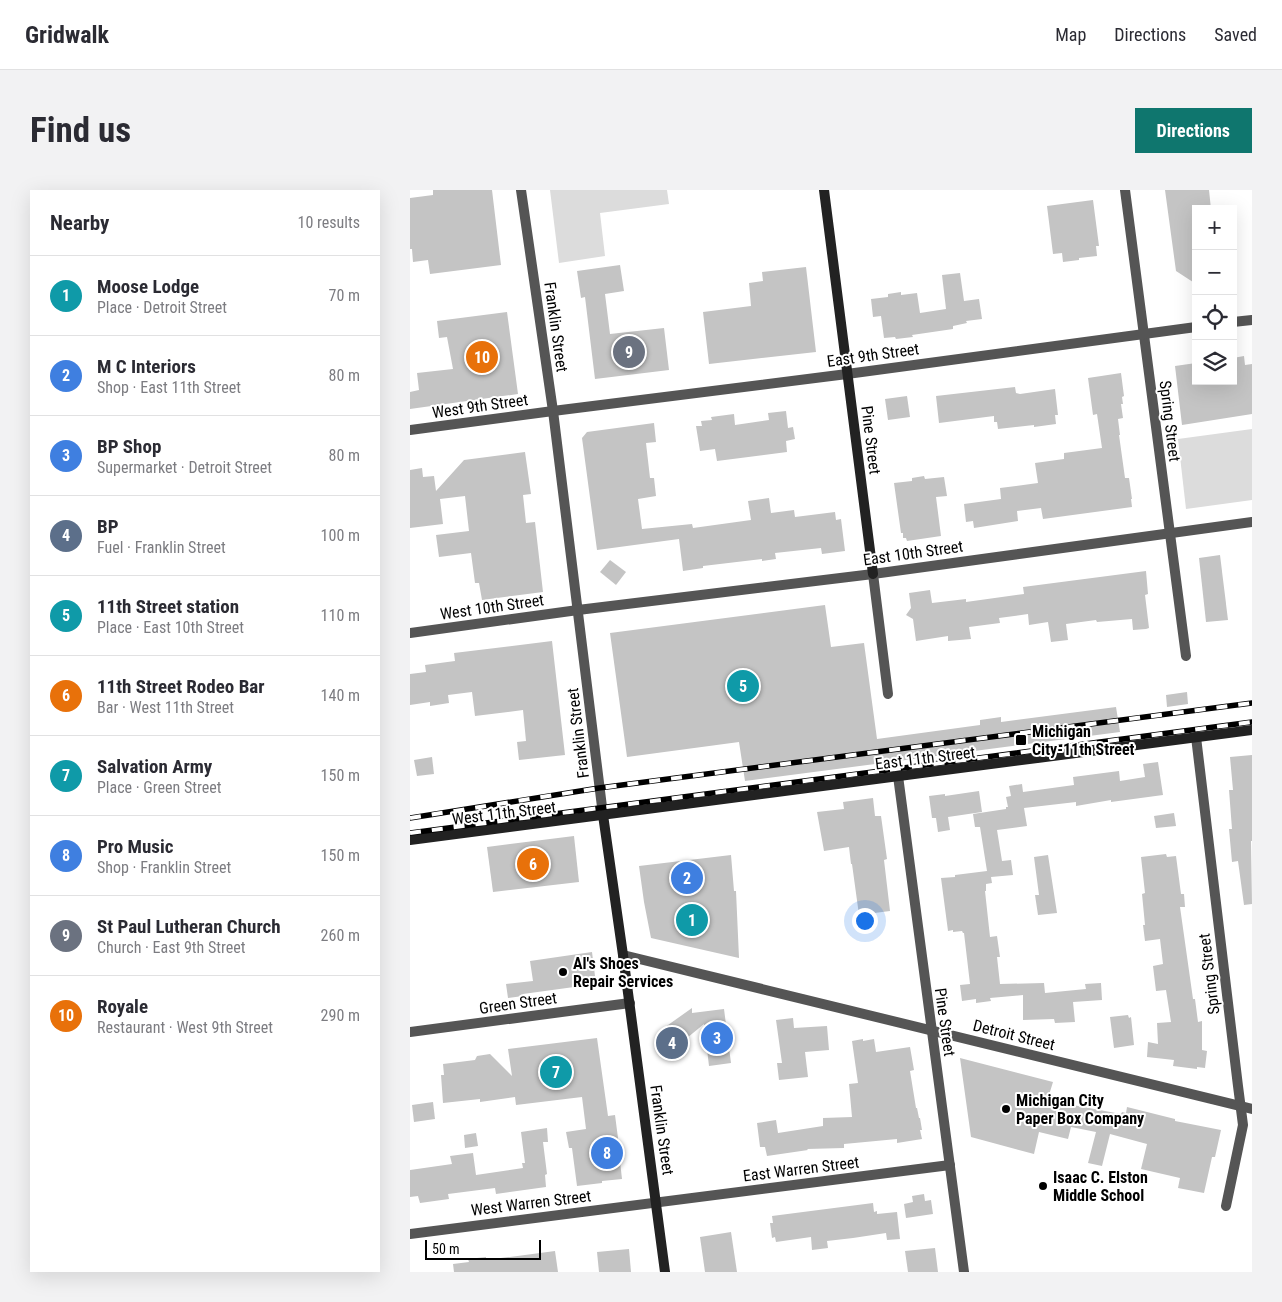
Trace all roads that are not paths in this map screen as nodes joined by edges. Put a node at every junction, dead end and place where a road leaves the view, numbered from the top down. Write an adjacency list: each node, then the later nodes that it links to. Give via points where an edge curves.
1 (521, 190): 9 (street, Franklin Street)
2 (824, 190): 8 (street, Pine Street)
3 (1125, 190): 7 (street, Spring Street)
4 (1252, 320): 5 (street)
5 (1237, 322)
6 (1192, 327): 7 (street, East 9th Street)
7 (1144, 333): 8 (street, East 9th Street); 12 (street, Spring Street)
8 (847, 374): 9 (street, East 9th Street); 13 (street, Pine Street)
9 (553, 411): 10 (street, West 9th Street); 14 (street, Franklin Street)
10 (410, 430)
11 (1252, 522): 12 (street, East 10th Street)
12 (1170, 533): 13 (street, East 10th Street); 16 (street, Spring Street)
13 (873, 574): 14 (street, East 10th Street); 17 (street, Pine Street)
14 (578, 610): 15 (street, West 10th Street); 21 (street, Franklin Street)
15 (410, 633)
16 (1186, 656)
17 (888, 694)
18 (1252, 730): 19 (street, East 11th Street)
19 (1196, 737): 20 (street, East 11th Street); 27 (street, Spring Street)
20 (898, 776): 21 (street, East 11th Street); 25 (street, Pine Street)
21 (603, 815): 22 (street, West 11th Street); 23 (street, Franklin Street)
22 (410, 840)
23 (623, 955): 24 (street, Franklin Street); 25 (street, Detroit Street)
24 (630, 1003): 26 (street, Green Street); 30 (street, Franklin Street)
25 (931, 1030): 27 (street, Detroit Street); 29 (street, Pine Street)
26 (410, 1032)
27 (1241, 1106): 28 (street, Detroit Street); 31 (street, Spring Street, via 1244,1125)
28 (1252, 1108)
29 (950, 1165): 30 (street, East Warren Street); 34 (street, Pine Street)
30 (656, 1202): 32 (street, West Warren Street); 33 (street, Franklin Street)
31 (1226, 1206)
32 (410, 1234)
33 (665, 1272)
34 (964, 1272)

